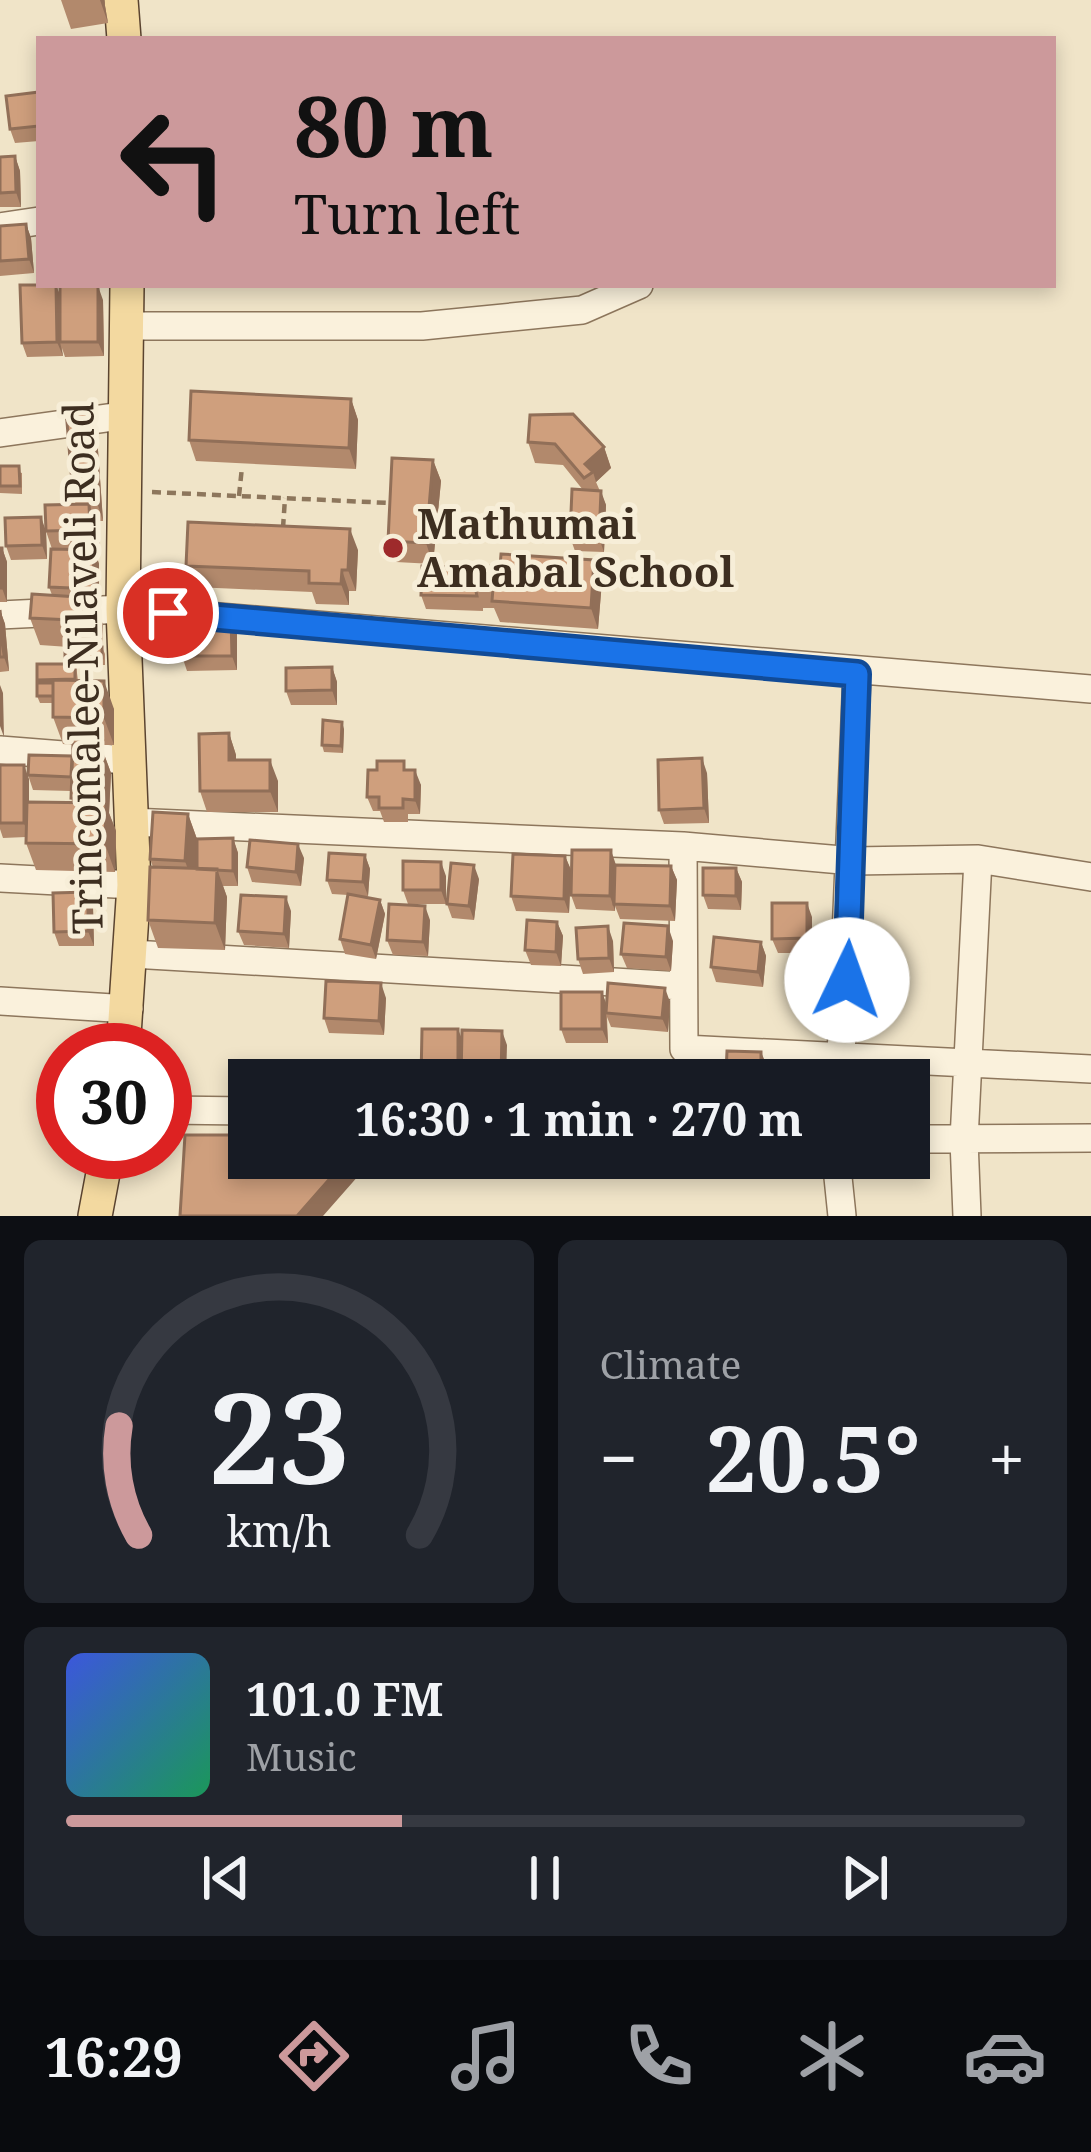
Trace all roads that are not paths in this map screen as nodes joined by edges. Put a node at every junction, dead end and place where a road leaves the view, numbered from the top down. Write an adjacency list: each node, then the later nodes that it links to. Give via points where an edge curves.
1 (121, 0): 2 (main road)
2 (124, 36)
3 (36, 221): 4 (street)
4 (0, 226)
5 (127, 288): 7 (main road, Trincomalee-Nilaveli Road)
6 (632, 288): 7 (street, via 582,310 422,326)
7 (127, 326): 8 (main road, Trincomalee-Nilaveli Road)
8 (122, 416): 9 (street); 10 (main road, Trincomalee-Nilaveli Road)
9 (0, 433)
10 (123, 609): 11 (street); 12 (street); 15 (main road, Trincomalee-Nilaveli Road)
11 (0, 615)
12 (857, 674): 13 (street); 19 (street)
13 (1091, 689)
14 (0, 750): 15 (street)
15 (126, 760): 16 (main road, Trincomalee-Nilaveli Road)
16 (131, 821): 17 (street); 22 (main road, Trincomalee-Nilaveli Road)
17 (683, 846): 19 (street); 24 (street)
18 (978, 859): 19 (street); 20 (street); 30 (street)
19 (853, 861): 29 (street)
20 (1091, 877)
21 (0, 878): 22 (street)
22 (134, 885): 23 (main road, Trincomalee-Nilaveli Road)
23 (132, 954): 24 (street); 26 (main road, Trincomalee-Nilaveli Road)
24 (682, 986): 28 (street, via 684,1049)
25 (0, 1001): 26 (street)
26 (129, 1009): 27 (main road, Trincomalee-Nilaveli Road)
27 (127, 1023)
28 (762, 1059)
29 (842, 1059)
30 (970, 1060): 31 (street); 32 (street); 37 (street)
31 (930, 1063)
32 (1091, 1069)
33 (192, 1110): 34 (street)
34 (228, 1111)
35 (1091, 1138): 37 (street)
36 (930, 1139): 37 (street)
37 (964, 1139): 42 (street)
38 (102, 1179): 40 (main road)
39 (838, 1179): 41 (street)
40 (95, 1216)
41 (842, 1216)
42 (968, 1216)

